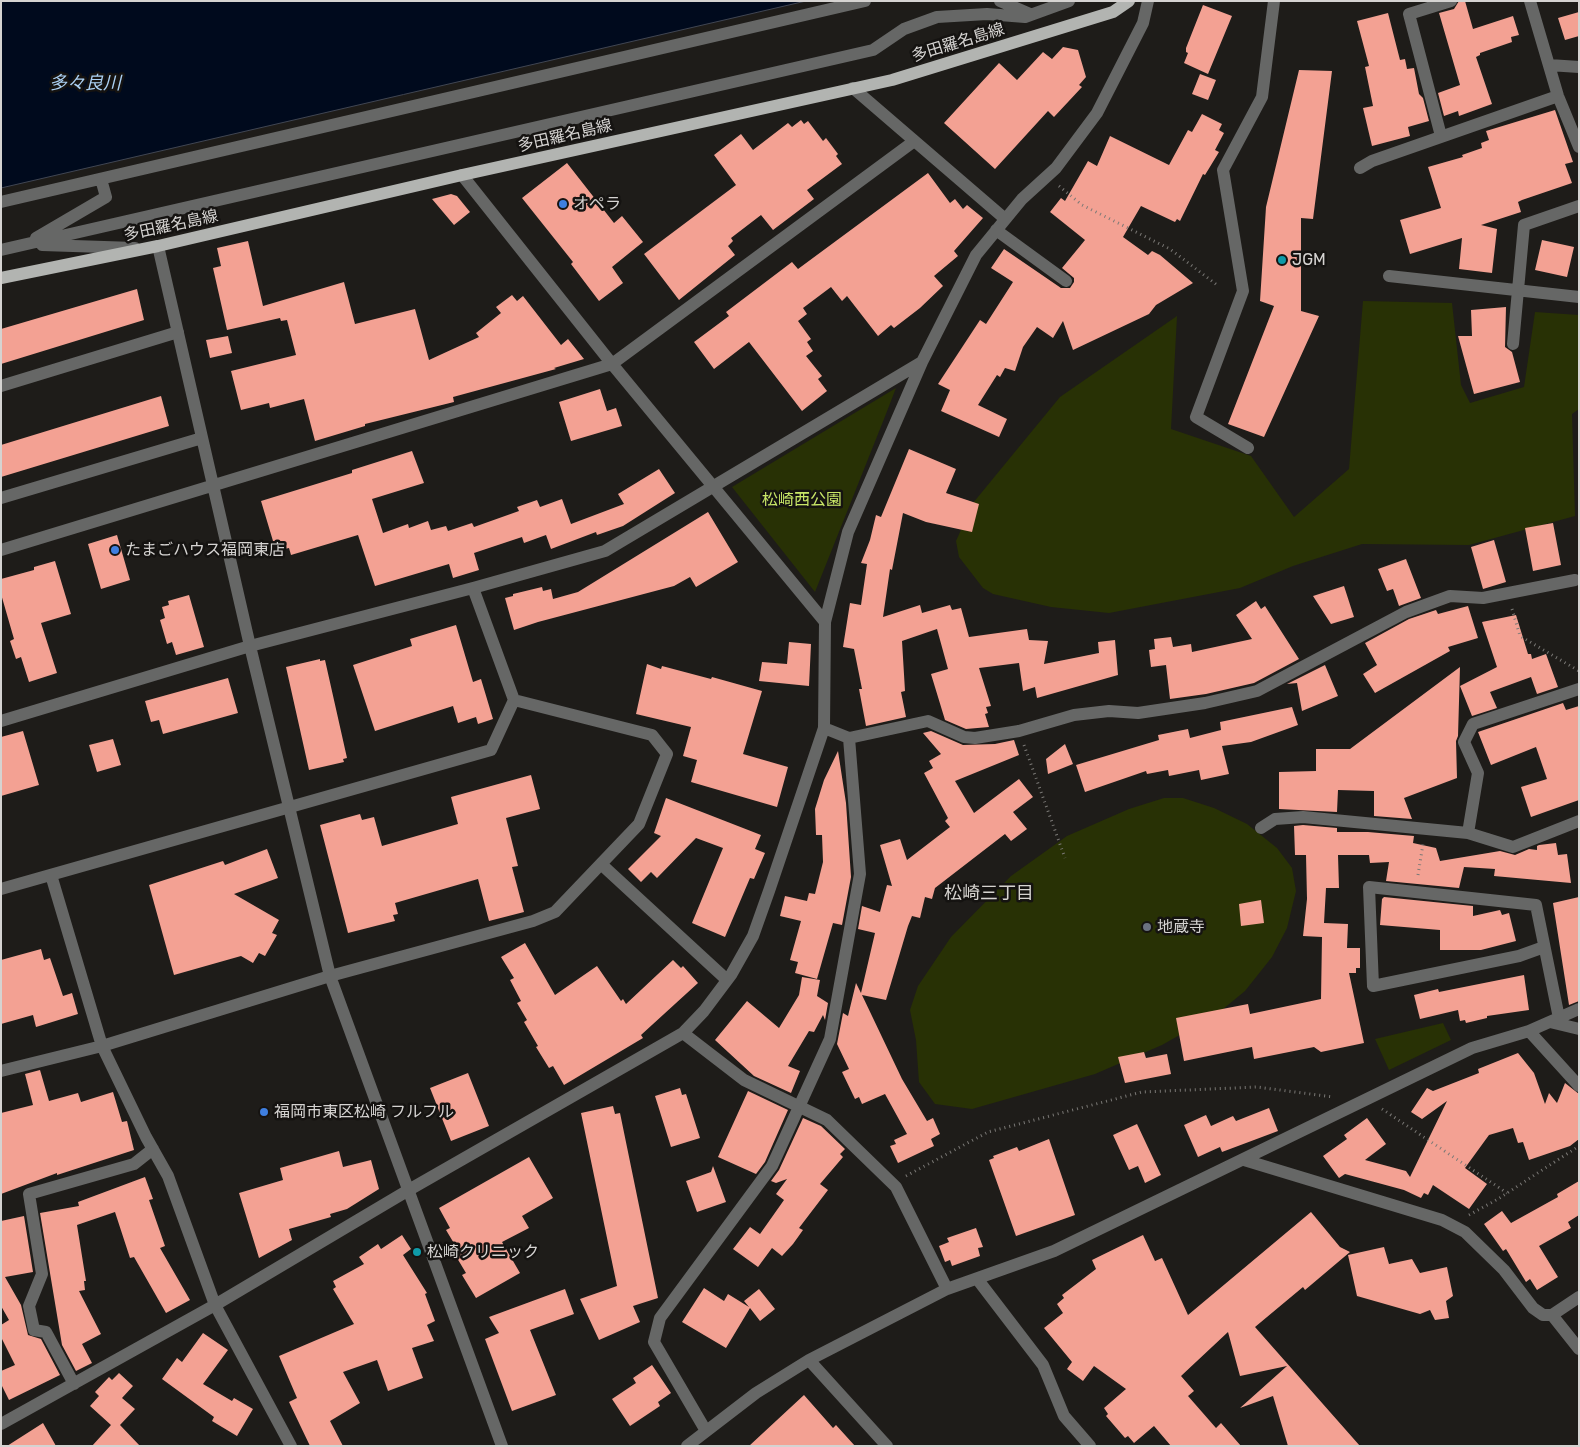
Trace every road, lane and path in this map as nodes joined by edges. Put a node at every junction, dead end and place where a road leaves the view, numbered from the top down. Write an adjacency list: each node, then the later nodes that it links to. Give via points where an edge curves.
1 (865, 1): 20 (street)
2 (1000, 1): 9 (street)
3 (1070, 1): 9 (street)
4 (1129, 1): 12 (main road, 多田羅名島線, via 1113,12 892,80)
5 (1148, 1): 19 (street, via 1143,22 1097,113 1056,168)
6 (1274, 1): 41 (street, via 1262,97 1223,170 1243,291 1196,418)
7 (1451, 1): 14 (street, via 1409,14)
8 (1530, 1): 10 (street)
9 (1032, 15): 25 (street, via 937,17 904,29 874,50)
10 (1549, 65): 11 (street); 13 (street)
11 (1579, 67)
12 (853, 88): 15 (street); 18 (main road, 多田羅名島線)
13 (1558, 96): 14 (street); 16 (street)
14 (1441, 136): 17 (street)
15 (913, 142): 23 (street); 38 (street)
16 (1579, 147)
17 (1360, 168)
18 (462, 175): 26 (main road, 多田羅名島線); 38 (street)
19 (1046, 176): 23 (street); 32 (path, via 1082,205 1170,249)
20 (101, 178): 21 (street); 25 (street, via 106,197)
21 (1, 202)
22 (1579, 206): 33 (street, via 1524,225)
23 (1004, 218): 24 (street)
24 (996, 230): 31 (street); 37 (street, via 976,255)
25 (26, 244): 27 (street); 28 (street)
26 (158, 246): 27 (main road, 多田羅名島線); 35 (street)
27 (145, 248): 30 (main road, 多田羅名島線)
28 (1, 250)
29 (1389, 276): 33 (street)
30 (1, 278)
31 (1066, 281)
32 (1218, 285)
33 (1518, 290): 34 (street); 36 (street)
34 (1579, 297)
35 (178, 332): 39 (street); 40 (street)
36 (1513, 344)
37 (922, 362): 42 (street); 49 (street, via 848,532)
38 (612, 364): 42 (street); 43 (street)
39 (1, 386)
40 (202, 438): 43 (street); 44 (street)
41 (1248, 448)
42 (713, 486): 47 (street, via 605,551); 49 (street)
43 (214, 487): 45 (street); 50 (street)
44 (1, 498)
45 (1, 550)
46 (1575, 580): 48 (street)
47 (473, 588): 50 (street); 53 (street)
48 (1508, 593): 51 (path, via 1520,636); 56 (street, via 1483,598 1450,596 1406,612 1257,691 1138,713 1074,715)
49 (824, 622): 55 (street)
50 (250, 646): 54 (street); 58 (street)
51 (1579, 672)
52 (1579, 690): 62 (street, via 1473,724 1464,742 1478,773)
53 (514, 700): 58 (street, via 491,750); 64 (street, via 652,735 667,754 640,824)
54 (1, 721)
55 (824, 728): 57 (street); 70 (street, via 753,936)
56 (1019, 731): 57 (street, via 964,737 928,721); 63 (path)
57 (849, 738): 80 (street, via 860,874 830,1039)
58 (288, 806): 65 (street); 69 (street)
59 (1579, 821): 62 (street, via 1513,848)
60 (1261, 828): 61 (street, via 1276,819 1303,817)
61 (1425, 829): 62 (street); 67 (path)
62 (1468, 833)
63 (1065, 858)
64 (601, 864): 69 (street, via 555,912 533,922); 70 (street)
65 (51, 875): 66 (street); 76 (street)
66 (1, 889)
67 (1415, 892): 68 (street, via 1536,905); 68 (street, via 1369,887 1373,986 1519,956)
68 (1544, 947): 72 (street)
69 (330, 976): 76 (street); 85 (street)
70 (727, 980): 75 (street)
71 (1579, 1009): 72 (street)
72 (1554, 1020): 73 (street); 74 (street)
73 (1579, 1029)
74 (1529, 1032): 78 (street); 79 (street, via 1472,1048)
75 (683, 1033): 80 (street, via 744,1080); 85 (street)
76 (102, 1046): 77 (street); 82 (street)
77 (1, 1071)
78 (1579, 1086)
79 (1366, 1101): 83 (street); 84 (path, via 1257,1087 1142,1092 988,1132); 86 (path, via 1380,1107)
80 (801, 1106): 84 (street, via 827,1120); 97 (street, via 772,1166 660,1318 654,1342)
81 (1579, 1146): 86 (path)
82 (153, 1149): 91 (street, via 168,1176); 95 (street, via 134,1164 29,1194 42,1274 29,1306 34,1330 46,1332)
83 (1244, 1160): 87 (street); 88 (street, via 1054,1251)
84 (892, 1183): 89 (street)
85 (407, 1191): 91 (street); 99 (street)
86 (1507, 1192): 87 (path)
87 (1451, 1224): 92 (street, via 1465,1232 1504,1270 1533,1308 1543,1315)
88 (978, 1280): 89 (street); 102 (street, via 1043,1365 1064,1416)
89 (947, 1289): 94 (street)
90 (1579, 1296): 92 (street)
91 (215, 1306): 95 (street); 98 (street)
92 (1552, 1315): 93 (street)
93 (1579, 1349)
94 (809, 1360): 97 (street, via 756,1393); 101 (street)
95 (74, 1384): 96 (street)
96 (1, 1424)
97 (706, 1431): 100 (street)
98 (291, 1446)
99 (502, 1446)
100 (686, 1446)
101 (887, 1446)
102 (1090, 1446)

